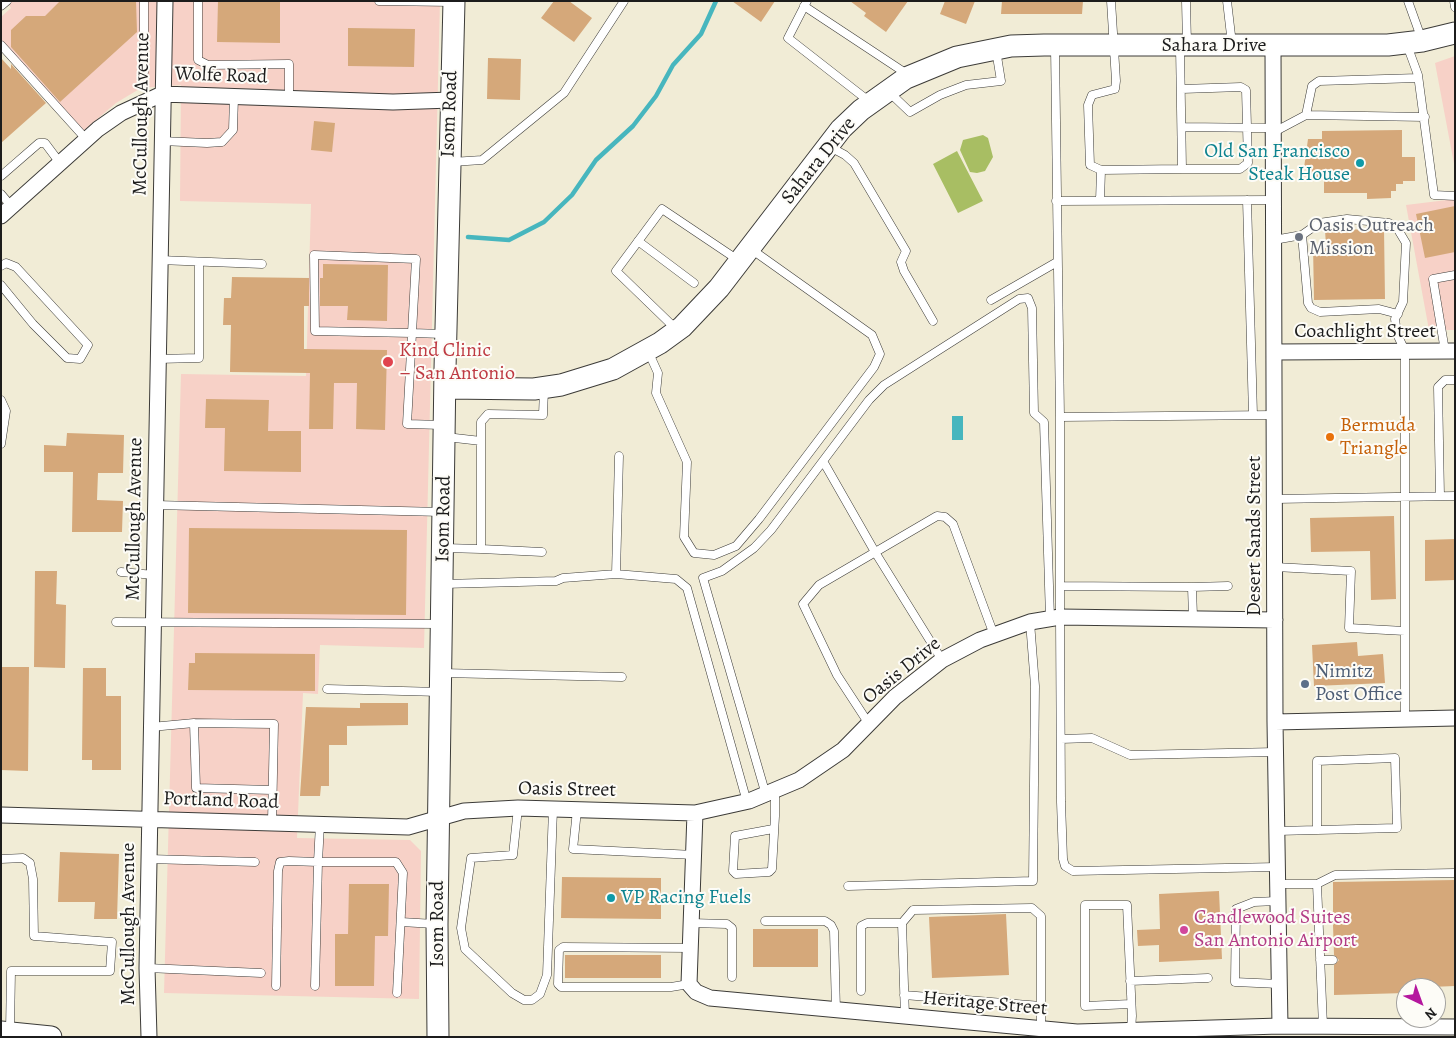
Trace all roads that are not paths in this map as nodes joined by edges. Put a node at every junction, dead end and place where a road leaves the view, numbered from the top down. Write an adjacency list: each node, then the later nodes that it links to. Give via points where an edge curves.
1 (7, 1): 14 (lane)
2 (144, 1): 25 (lane)
3 (165, 1): 29 (street, McCullough Avenue)
4 (198, 1): 32 (lane, via 198,60 208,65 289,64)
5 (379, 1): 11 (lane)
6 (1111, 1): 20 (lane)
7 (1186, 1): 21 (lane)
8 (1227, 1): 22 (lane)
9 (1408, 1): 17 (lane)
10 (1454, 1): 15 (lane)
11 (454, 2): 33 (street, Isom Road)
12 (620, 3): 42 (lane, via 564,93 482,160)
13 (805, 4): 26 (lane); 30 (lane, via 788,38)
14 (1, 6)
15 (1455, 7)
16 (1455, 33): 17 (street, Sahara Drive)
17 (1414, 42): 23 (street, Sahara Drive); 27 (lane)
18 (1, 45): 39 (lane)
19 (1055, 45): 20 (street, Sahara Drive); 24 (street, Sahara Drive); 52 (lane)
20 (1114, 45): 21 (street, Sahara Drive); 45 (lane, via 1115,89 1092,95 1088,105 1090,165)
21 (1184, 46): 22 (street, Sahara Drive); 28 (lane)
22 (1232, 46): 23 (street, Sahara Drive)
23 (1273, 46): 38 (street, Desert Sands Street)
24 (996, 48): 26 (street, Sahara Drive, via 957,57); 30 (lane, via 1001,81 966,85 910,112)
25 (144, 72)
26 (911, 76): 30 (street, Sahara Drive)
27 (1418, 78): 34 (lane, via 1319,81 1312,86); 35 (lane)
28 (1182, 89): 36 (lane); 37 (lane, via 1241,87 1246,90)
29 (162, 94): 31 (street, Wolfe Road); 39 (street, Wolfe Road, via 121,113); 40 (street, McCullough Avenue)
30 (879, 96): 41 (street, Sahara Drive)
31 (234, 97): 32 (street, Wolfe Road); 40 (lane, via 233,130 222,142)
32 (289, 99): 33 (street, Wolfe Road)
33 (451, 100): 42 (street, Isom Road)
34 (1306, 115): 35 (lane); 38 (lane)
35 (1424, 117): 48 (lane, via 1434,196)
36 (1182, 127): 37 (lane); 44 (lane)
37 (1247, 128): 38 (lane); 44 (lane, via 1248,163 1240,169)
38 (1274, 130): 50 (street, Desert Sands Street)
39 (86, 140): 43 (street, Wolfe Road)
40 (161, 141): 58 (street, McCullough Avenue)
41 (828, 146): 57 (street, Sahara Drive); 68 (lane, via 845,154 858,171 906,251 901,262 904,271)
42 (448, 162): 71 (street, Isom Road)
43 (60, 163): 46 (lane, via 45,143 38,143); 53 (street, Wolfe Road)
44 (1182, 169): 45 (lane)
45 (1101, 170): 51 (lane)
46 (1, 176)
47 (1, 194): 53 (lane)
48 (1455, 196)
49 (1247, 200): 50 (lane); 51 (lane); 81 (lane)
50 (1274, 200): 55 (street, Desert Sands Street)
51 (1100, 201): 52 (lane)
52 (1056, 202): 60 (lane)
53 (6, 212)
54 (1302, 235): 55 (lane); 67 (lane, via 1308,303 1312,308 1320,312 1379,309); 67 (lane, via 1319,223 1347,219 1389,223 1396,228 1406,243 1403,302)
55 (1274, 240): 75 (street, Desert Sands Street)
56 (638, 242): 57 (lane, via 662,209); 64 (lane); 69 (lane, via 616,271)
57 (745, 255): 69 (street, Sahara Drive, via 702,308); 72 (lane, via 872,335 880,354 874,367 759,519 736,546 714,555 694,553 684,537 687,462 656,393 658,373)
58 (159, 260): 59 (lane); 76 (street, McCullough Avenue)
59 (199, 262): 61 (lane); 76 (lane, via 198,358)
60 (1057, 262): 66 (lane); 83 (lane)
61 (262, 264)
62 (1, 266): 65 (lane, via 6,263 16,267 88,345 80,358 67,358)
63 (1455, 275): 74 (lane, via 1433,279)
64 (694, 283)
65 (1, 285)
66 (991, 300)
67 (1398, 314): 73 (lane, via 1395,319 1397,334)
68 (932, 321)
69 (677, 331): 72 (street, Sahara Drive)
70 (412, 333): 70 (lane, via 314,331 314,255 416,259); 71 (lane); 84 (lane, via 407,424)
71 (446, 334): 79 (street, Isom Road)
72 (648, 351): 78 (street, Sahara Drive, via 587,378)
73 (1405, 351): 74 (street, Coachlight Street); 75 (street, Coachlight Street); 91 (lane)
74 (1450, 351)
75 (1275, 352): 82 (street, Desert Sands Street)
76 (158, 359): 93 (street, McCullough Avenue)
77 (1455, 380): 89 (lane, via 1445,380 1438,387)
78 (544, 387): 79 (street, Sahara Drive); 85 (lane, via 543,416 488,414 481,422)
79 (445, 388): 84 (street, Isom Road)
80 (1, 400): 86 (lane, via 6,411)
81 (1253, 415): 82 (lane); 83 (lane)
82 (1275, 415): 92 (street, Desert Sands Street)
83 (1060, 417): 104 (lane)
84 (445, 431): 85 (lane); 94 (street, Isom Road)
85 (481, 441): 96 (lane)
86 (1, 444)
87 (619, 456): 101 (lane)
88 (823, 461): 98 (lane); 107 (lane, via 884,385 1019,299 1028,298 1032,308 1034,413 1044,422); 129 (lane, via 754,548 722,571 703,578)
89 (1440, 496): 90 (lane); 91 (lane)
90 (1455, 496)
91 (1405, 497): 92 (lane); 114 (lane)
92 (1275, 499): 99 (street, Desert Sands Street)
93 (155, 505): 94 (lane); 102 (street, McCullough Avenue)
94 (444, 512): 95 (street, Isom Road)
95 (444, 548): 96 (lane); 103 (street, Isom Road)
96 (481, 550): 97 (lane)
97 (542, 552)
98 (875, 552): 115 (lane, via 937,516 945,517 952,524); 116 (lane); 124 (lane, via 819,585 803,604 837,675)
99 (1275, 567): 109 (street, Desert Sands Street); 114 (lane, via 1351,571 1348,628)
100 (120, 572): 102 (lane)
101 (616, 574): 103 (lane, via 556,581); 130 (lane, via 676,579 687,588)
102 (154, 576): 111 (street, McCullough Avenue)
103 (443, 584): 113 (street, Isom Road)
104 (1060, 586): 106 (lane); 107 (lane)
105 (1228, 586): 106 (lane)
106 (1192, 587): 108 (lane)
107 (1055, 617): 108 (street, Oasis Drive); 112 (street, Oasis Drive); 126 (lane)
108 (1193, 617): 109 (street, Oasis Drive)
109 (1275, 620): 122 (street, Desert Sands Street)
110 (116, 622): 111 (lane)
111 (153, 622): 113 (lane); 125 (street, McCullough Avenue)
112 (1030, 622): 115 (street, Oasis Drive); 152 (lane, via 1035,686 1033,881)
113 (442, 624): 118 (street, Isom Road)
114 (1405, 631): 121 (lane)
115 (994, 635): 116 (street, Oasis Drive)
116 (942, 660): 124 (street, Oasis Drive, via 895,697)
117 (622, 677): 118 (lane)
118 (442, 683): 119 (lane); 136 (street, Isom Road)
119 (327, 690)
120 (1455, 718): 121 (street)
121 (1405, 719): 122 (street)
122 (1275, 722): 127 (street, Desert Sands Street)
123 (194, 723): 125 (lane); 128 (lane, via 196,788); 128 (lane, via 274,724)
124 (869, 724): 129 (street, Oasis Drive, via 822,766)
125 (151, 727): 137 (street, McCullough Avenue)
126 (1061, 739): 127 (lane, via 1092,738 1130,755); 148 (lane, via 1063,859 1065,866 1073,871)
127 (1276, 752): 142 (street, Desert Sands Street)
128 (272, 790): 138 (lane)
129 (770, 794): 130 (street, Oasis Drive); 140 (lane)
130 (746, 802): 134 (street, Oasis Drive)
131 (518, 808): 132 (street, Oasis Street); 132 (lane, via 513,855 471,858 461,937 465,949 512,993 524,1000 532,1000 540,994 547,968); 136 (street, Oasis Street)
132 (553, 809): 133 (street, Oasis Street)
133 (577, 810): 134 (street, Oasis Street); 143 (lane, via 573,849)
134 (695, 813): 143 (street)
135 (1, 815): 137 (street, Portland Road)
136 (439, 817): 139 (street, Portland Road, via 408,827); 160 (street, Isom Road)
137 (149, 820): 138 (street, Portland Road); 145 (street, McCullough Avenue)
138 (272, 822): 139 (street, Portland Road)
139 (320, 824): 147 (lane)
140 (773, 829): 140 (lane, via 772,869 769,872 733,872 735,836)
141 (1317, 830): 141 (lane, via 1397,828 1395,758 1316,761); 142 (lane)
142 (1277, 831): 148 (street, Desert Sands Street)
143 (694, 855): 158 (street)
144 (1, 859): 185 (lane, via 23,858 30,863 34,936 112,942 110,970 11,971)
145 (149, 859): 146 (lane); 164 (street, McCullough Avenue)
146 (255, 862)
147 (318, 862): 157 (lane, via 396,862 403,874); 171 (lane, via 280,862); 172 (lane)
148 (1277, 867): 150 (street, Desert Sands Street)
149 (1455, 873): 151 (lane, via 1335,875)
150 (1277, 884): 151 (lane); 153 (street, Desert Sands Street)
151 (1317, 884): 154 (lane)
152 (848, 886)
153 (1278, 901): 170 (street, Desert Sands Street); 170 (lane, via 1254,902 1236,909 1235,982)
154 (1319, 919): 155 (lane); 162 (lane)
155 (1333, 919)
156 (765, 921): 178 (lane, via 825,921 831,925 834,931)
157 (401, 922): 160 (lane); 174 (lane)
158 (691, 923): 161 (street); 166 (lane, via 727,924 732,928)
159 (902, 923): 173 (lane, via 866,923 861,926); 175 (lane); 177 (lane, via 913,910 1032,908 1041,916)
160 (437, 924): 188 (street, Isom Road)
161 (690, 948): 169 (street); 169 (lane, via 563,947 559,950 558,984 561,987 671,987)
162 (1320, 960): 163 (lane); 181 (lane)
163 (1333, 960)
164 (147, 968): 165 (lane); 187 (street, McCullough Avenue)
165 (261, 973)
166 (732, 977)
167 (1208, 978): 168 (lane)
168 (1130, 981): 176 (lane); 176 (lane, via 1127,905 1085,905 1085,1006)
169 (689, 984): 178 (street, Heritage Street, via 696,992 710,998)
170 (1279, 984): 180 (street, Desert Sands Street)
171 (276, 986)
172 (315, 986)
173 (862, 991)
174 (397, 993)
175 (904, 995): 177 (lane); 179 (lane)
176 (1131, 1004): 184 (lane)
177 (1041, 1006): 183 (lane)
178 (836, 1011): 179 (street, Heritage Street)
179 (905, 1017): 183 (street, Heritage Street)
180 (1280, 1026): 181 (street, Heritage Street); 184 (street, Heritage Street)
181 (1323, 1026): 182 (street, Heritage Street)
182 (1455, 1027)
183 (1041, 1030): 184 (street, Heritage Street)
184 (1131, 1030)
185 (6, 1032): 186 (street)
186 (51, 1037)
187 (149, 1037)
188 (438, 1037)

